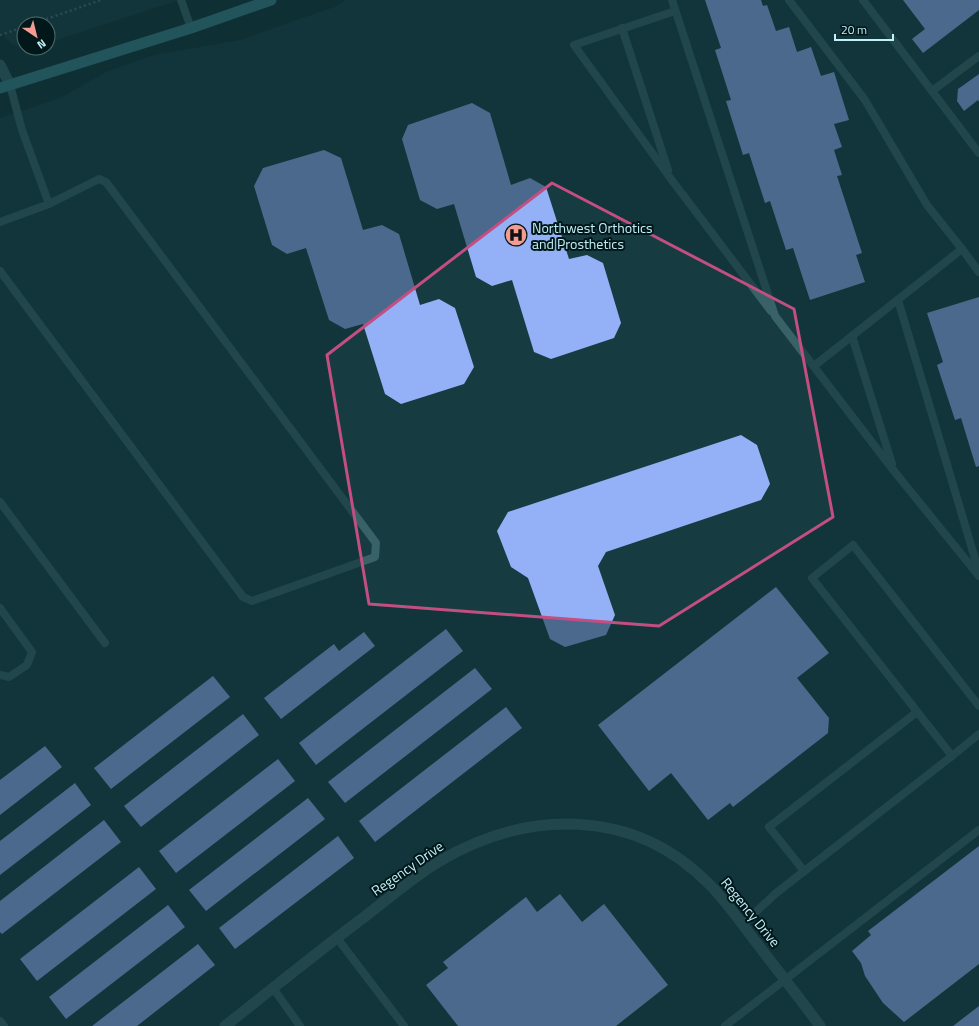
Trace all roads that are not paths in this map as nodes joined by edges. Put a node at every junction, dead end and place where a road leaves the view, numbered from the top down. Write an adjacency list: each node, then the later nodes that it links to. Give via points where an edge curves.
1 (181, 0): 7 (lane)
2 (270, 0): 7 (main road)
3 (672, 0): 6 (lane)
4 (789, 0): 17 (lane, via 865,100 927,205)
5 (863, 0): 12 (lane)
6 (675, 11): 8 (lane); 21 (lane)
7 (191, 28): 11 (main road)
8 (622, 28): 14 (lane); 14 (lane, via 574,45)
9 (979, 56): 12 (lane)
10 (0, 65): 11 (street)
11 (5, 86): 15 (lane)
12 (932, 91): 13 (lane)
13 (979, 153)
14 (671, 178): 21 (lane)
15 (49, 204): 16 (lane); 18 (lane, via 99,180 106,182 376,543 375,557 252,601 243,597)
16 (0, 222)
17 (962, 249): 19 (lane); 20 (lane)
18 (0, 271)
19 (979, 272)
20 (898, 300): 22 (lane); 26 (lane)
21 (775, 316): 23 (lane)
22 (852, 336): 23 (lane); 24 (lane)
23 (814, 366): 24 (lane)
24 (894, 471): 27 (lane)
25 (0, 502): 29 (lane)
26 (979, 572)
27 (979, 576)
28 (0, 608): 30 (lane, via 32,652 26,665 9,677)
29 (105, 643)
30 (0, 675)
31 (979, 706): 32 (lane, via 853,545 812,578)
32 (917, 712): 34 (lane); 36 (lane, via 769,827)
33 (979, 734): 34 (lane)
34 (952, 756): 36 (lane)
35 (979, 830): 39 (lane)
36 (804, 871): 37 (lane)
37 (742, 925): 38 (street, Regency Drive, via 710,884 677,857 641,838 599,826 557,823 512,830 437,863); 39 (street, Regency Drive)
38 (337, 938): 40 (street, Regency Drive); 45 (lane)
39 (785, 980): 46 (lane); 47 (street, Regency Drive)
40 (273, 988): 43 (street, Regency Drive); 44 (lane)
41 (0, 1021): 42 (lane)
42 (4, 1026)
43 (225, 1026)
44 (300, 1026)
45 (404, 1026)
46 (725, 1026)
47 (820, 1026)

